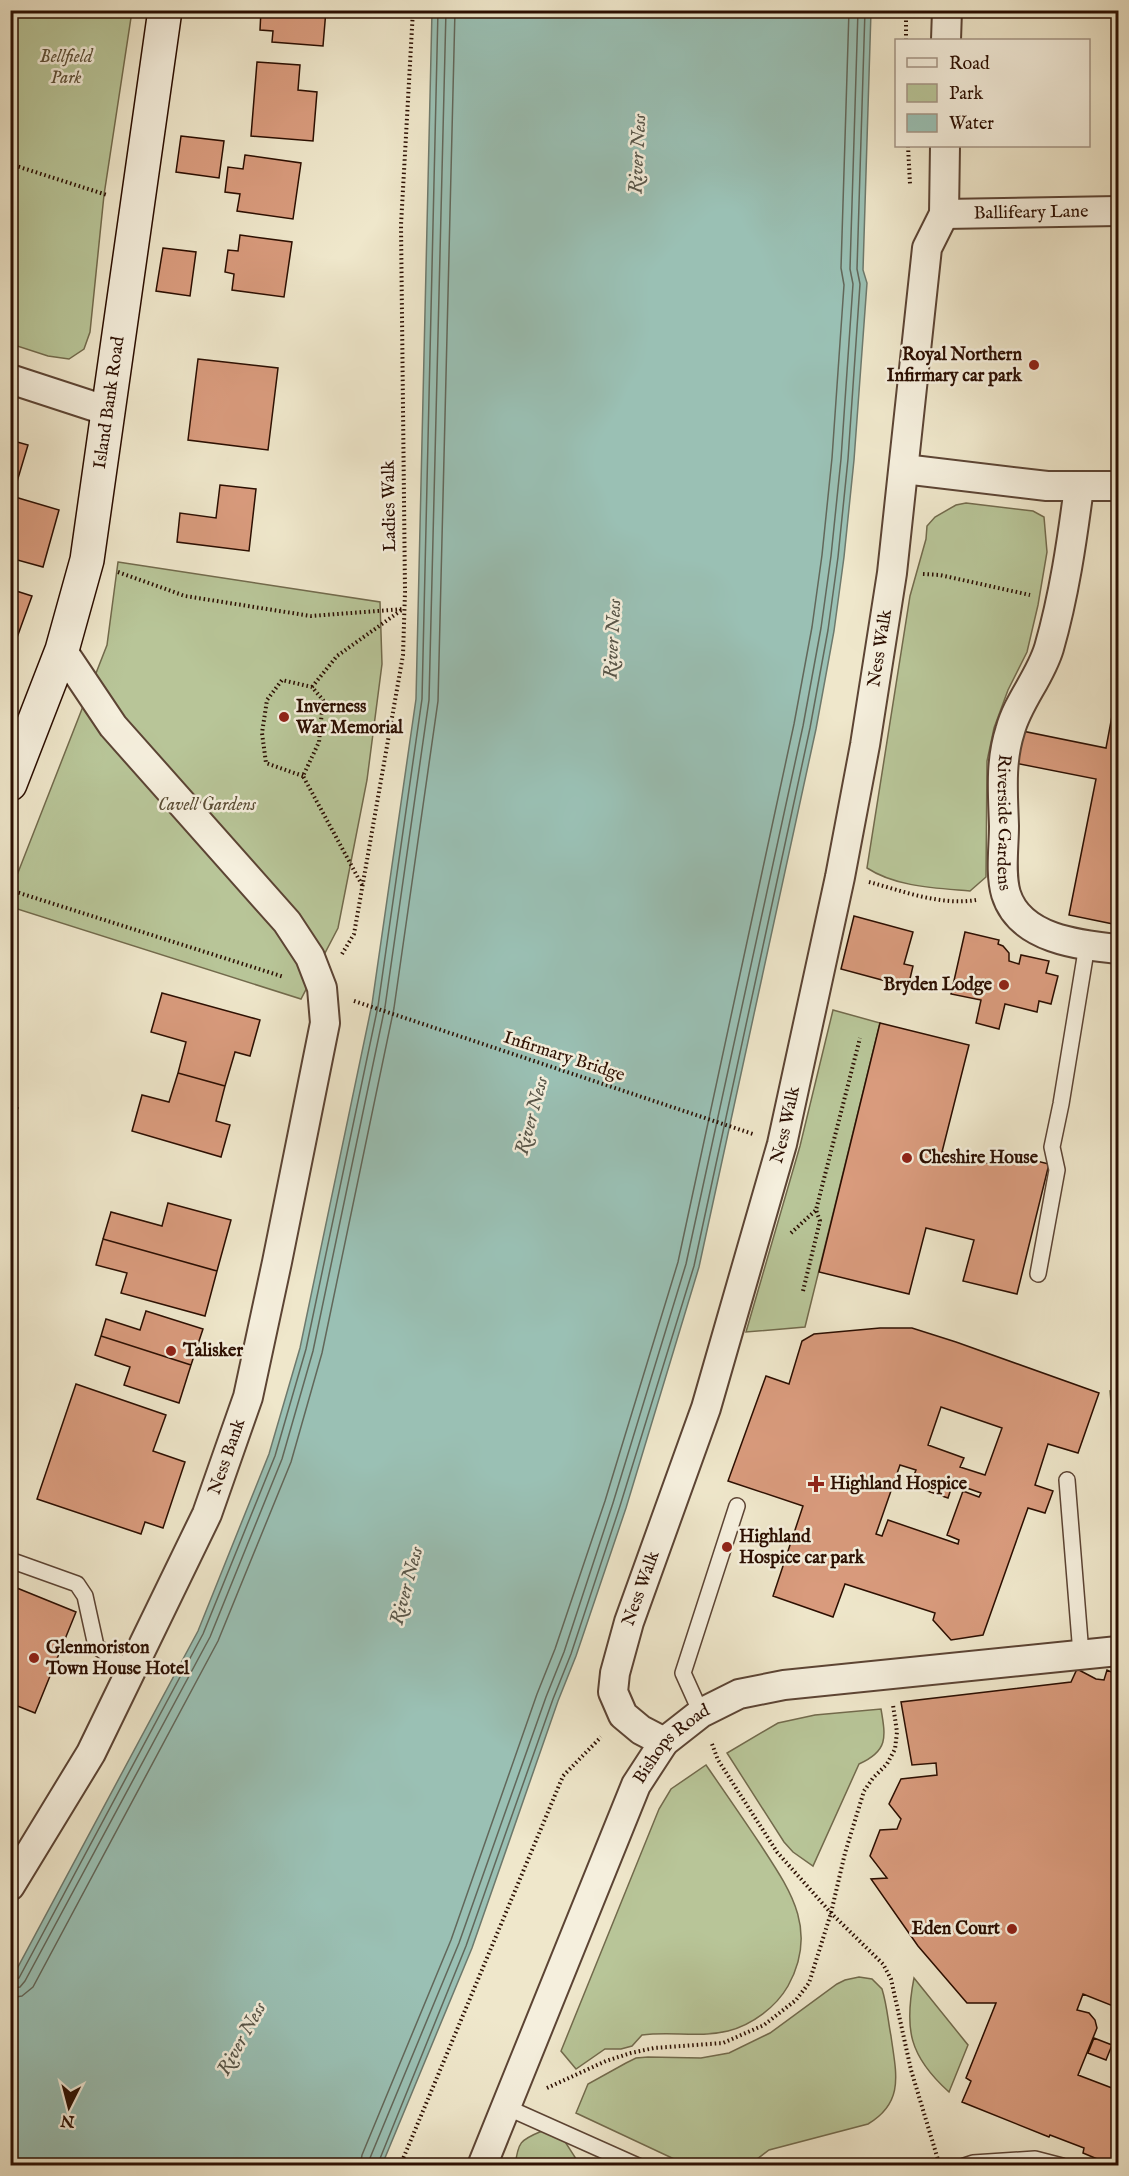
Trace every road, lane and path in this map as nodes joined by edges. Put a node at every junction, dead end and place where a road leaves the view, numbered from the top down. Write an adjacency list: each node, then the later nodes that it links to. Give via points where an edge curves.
1 (165, 10): 9 (main road, Island Bank Road)
2 (413, 10): 20 (path, Ladies Walk, via 401,225)
3 (906, 10): 5 (path)
4 (947, 10): 6 (street)
5 (906, 39)
6 (946, 39)
7 (945, 147): 11 (street, Ness Walk)
8 (10, 164): 9 (path)
9 (137, 203): 13 (main road, Island Bank Road)
10 (1119, 211): 11 (street, Ballifeary Lane)
11 (944, 214): 14 (street, Ness Walk, via 927,248)
12 (10, 380): 13 (street)
13 (108, 411): 17 (main road, Island Bank Road)
14 (904, 469): 16 (street); 18 (street, Ness Walk)
15 (1119, 486): 16 (street)
16 (1079, 487): 19 (street, Riverside Gardens)
17 (87, 560): 20 (path, via 185,596 311,616); 21 (main road, Island Bank Road)
18 (892, 573): 19 (path, via 940,575); 25 (street, Ness Walk)
19 (1060, 602): 28 (street, Riverside Gardens, via 1048,650 1010,729 1003,762)
20 (404, 609): 22 (path, via 337,656); 26 (path, Ladies Walk, via 403,655)
21 (62, 650): 24 (main road, Island Bank Road); 31 (street, via 113,726 287,922 310,957)
22 (312, 687): 23 (path, via 323,700 319,742); 23 (path, via 282,680 267,700 262,733 266,763)
23 (303, 776): 26 (path)
24 (10, 784)
25 (840, 877): 28 (path, via 965,902); 47 (street, Ness Walk, via 782,1144 706,1408 629,1622 615,1673 613,1692)
26 (362, 886): 31 (path, Ladies Walk, via 354,934)
27 (10, 890): 31 (path)
28 (1006, 894): 29 (street, Riverside Gardens, via 1018,914 1037,929)
29 (1087, 945): 30 (street, Riverside Gardens); 37 (lane, via 1052,1148 1057,1170)
30 (1119, 949)
31 (322, 988): 44 (street, Ness Bank, via 325,1023 248,1397 207,1514)
32 (358, 1002): 34 (path, Infirmary Bridge)
33 (860, 1038): 35 (path)
34 (763, 1137)
35 (816, 1210): 36 (path); 38 (path, via 820,1221)
36 (784, 1239)
37 (1038, 1274)
38 (803, 1291)
39 (1067, 1480): 43 (lane)
40 (737, 1506): 46 (lane, via 683,1673)
41 (10, 1560): 44 (lane, via 77,1584 85,1596 96,1646)
42 (1119, 1651): 43 (street, Bishops Road)
43 (1081, 1654): 45 (street, Bishops Road)
44 (131, 1671): 49 (street, Ness Bank, via 91,1753)
45 (889, 1675): 46 (street, Bishops Road, via 784,1685 739,1694); 50 (path, via 897,1732 895,1749 864,1791)
46 (701, 1713): 48 (street, Bishops Road); 50 (path, via 718,1760 777,1852)
47 (623, 1715): 48 (street); 52 (path, via 563,1776)
48 (664, 1742): 51 (street, Bishops Road, via 636,1785)
49 (10, 1886)
50 (831, 1913): 51 (path, via 809,1983 796,2000 764,2025 723,2043 631,2053); 55 (path, via 883,1964 891,1979 908,2059)
51 (506, 2107): 53 (street, Bishops Road); 54 (lane)
52 (400, 2166)
53 (482, 2166)
54 (638, 2166)
55 (940, 2166)
56 (964, 2166): 57 (lane, via 1035,2159)
57 (1062, 2166)

